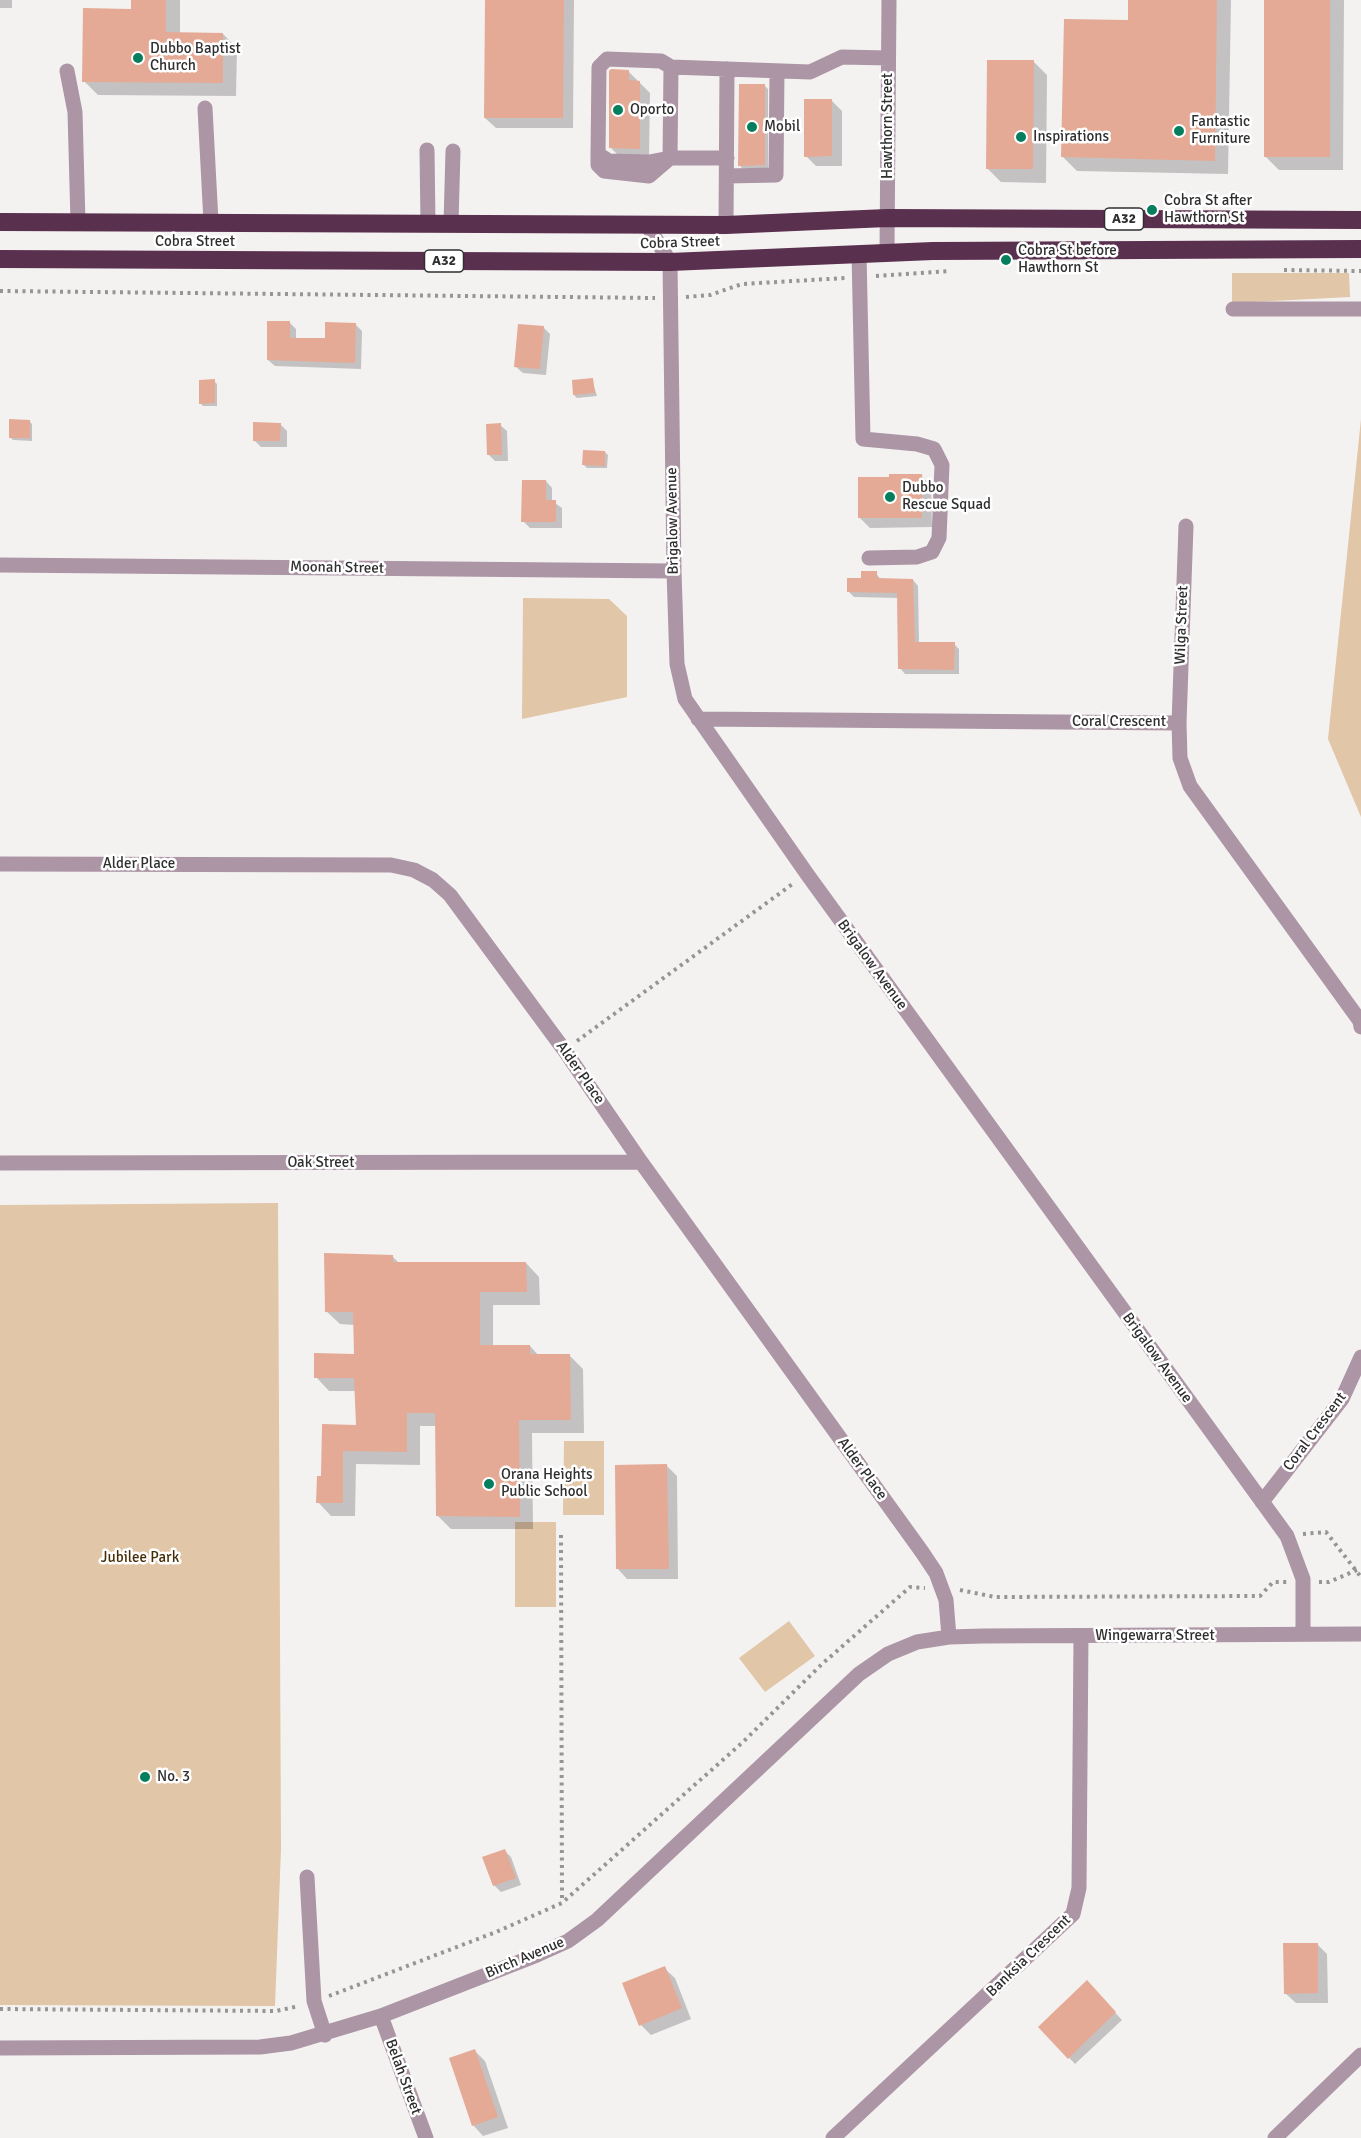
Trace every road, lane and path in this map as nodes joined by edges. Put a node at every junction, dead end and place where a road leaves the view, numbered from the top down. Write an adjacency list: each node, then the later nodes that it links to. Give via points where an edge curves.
1 (889, 0): 2 (street, Hawthorn Street)
2 (888, 58): 6 (street, via 842,57 810,72); 13 (street, Hawthorn Street)
3 (671, 67): 4 (street); 10 (street); 10 (street, via 661,61 607,59 602,63 598,154 609,161)
4 (727, 69): 6 (street); 11 (street)
5 (67, 71): 16 (street, via 75,112)
6 (777, 71): 12 (street, via 776,176)
7 (206, 108): 17 (street)
8 (427, 150): 18 (street)
9 (453, 151): 19 (street)
10 (670, 158): 11 (street)
11 (727, 158): 12 (street)
12 (727, 176): 21 (street)
13 (887, 218): 14 (highway, Cobra Street / A32); 21 (highway, Cobra Street / A32); 23 (street, Hawthorn Street)
14 (1361, 220)
15 (0, 222): 16 (highway, Cobra Street / A32)
16 (78, 222): 17 (highway, Cobra Street / A32)
17 (211, 222): 18 (highway, Cobra Street / A32)
18 (428, 223): 19 (highway, Cobra Street / A32)
19 (451, 223): 20 (highway, Cobra Street / A32)
20 (647, 225): 21 (highway, Cobra Street / A32); 26 (street)
21 (726, 225)
22 (1361, 249): 23 (highway, Cobra Street / A32)
23 (887, 252): 24 (highway, Cobra Street / A32)
24 (859, 253): 26 (highway, Cobra Street / A32); 30 (street, via 863,440 934,449 942,465 939,538 932,552 917,557)
25 (0, 259): 26 (highway, Cobra Street / A32)
26 (670, 262): 32 (street, Brigalow Avenue)
27 (1233, 309): 28 (street)
28 (1361, 309)
29 (1186, 526): 34 (street, Wilga Street)
30 (869, 558)
31 (0, 565): 32 (street, Moonah Street)
32 (674, 572): 33 (street, Brigalow Avenue, via 678,664 685,699)
33 (698, 719): 34 (street, Coral Crescent); 36 (street, Brigalow Avenue)
34 (1179, 723): 37 (street, Coral Crescent, via 1180,758 1190,786)
35 (0, 864): 38 (street, Alder Place, via 391,865 414,870 450,895)
36 (807, 874): 38 (path); 42 (street, Brigalow Avenue)
37 (1361, 1023)
38 (565, 1051): 39 (street, Alder Place)
39 (641, 1162): 40 (street, Oak Street); 48 (street, Alder Place, via 915,1543 936,1573)
40 (0, 1163)
41 (1361, 1358): 42 (street, Coral Crescent, via 1342,1399)
42 (1262, 1502): 44 (street, Brigalow Avenue)
43 (561, 1535): 54 (path)
44 (1287, 1536): 45 (path, via 1326,1532); 47 (street, Brigalow Avenue)
45 (1358, 1570): 46 (path); 47 (path, via 1329,1582)
46 (1361, 1576)
47 (1303, 1582): 48 (path, via 1273,1582 1260,1596 995,1597); 50 (street, Brigalow Avenue)
48 (941, 1588): 52 (street, Alder Place, via 946,1600); 54 (path, via 910,1587)
49 (1361, 1634): 50 (street, Wingewarra Street)
50 (1303, 1635): 51 (street, Wingewarra Street)
51 (1081, 1636): 52 (street, Wingewarra Street); 62 (street, Banksia Crescent, via 1079,1888 1073,1914)
52 (949, 1637): 57 (street, Birch Avenue, via 917,1642 888,1654 859,1674 597,1920 568,1941)
53 (307, 1877): 55 (street)
54 (562, 1903): 55 (path)
55 (314, 2001): 56 (path, via 276,2011); 58 (street)
56 (0, 2009)
57 (381, 2016): 58 (street, Birch Avenue); 61 (street, Belah Street)
58 (325, 2034): 59 (street, Birch Avenue, via 260,2047)
59 (0, 2048)
60 (1361, 2055): 63 (street)
61 (426, 2138)
62 (833, 2138)
63 (1275, 2138)

